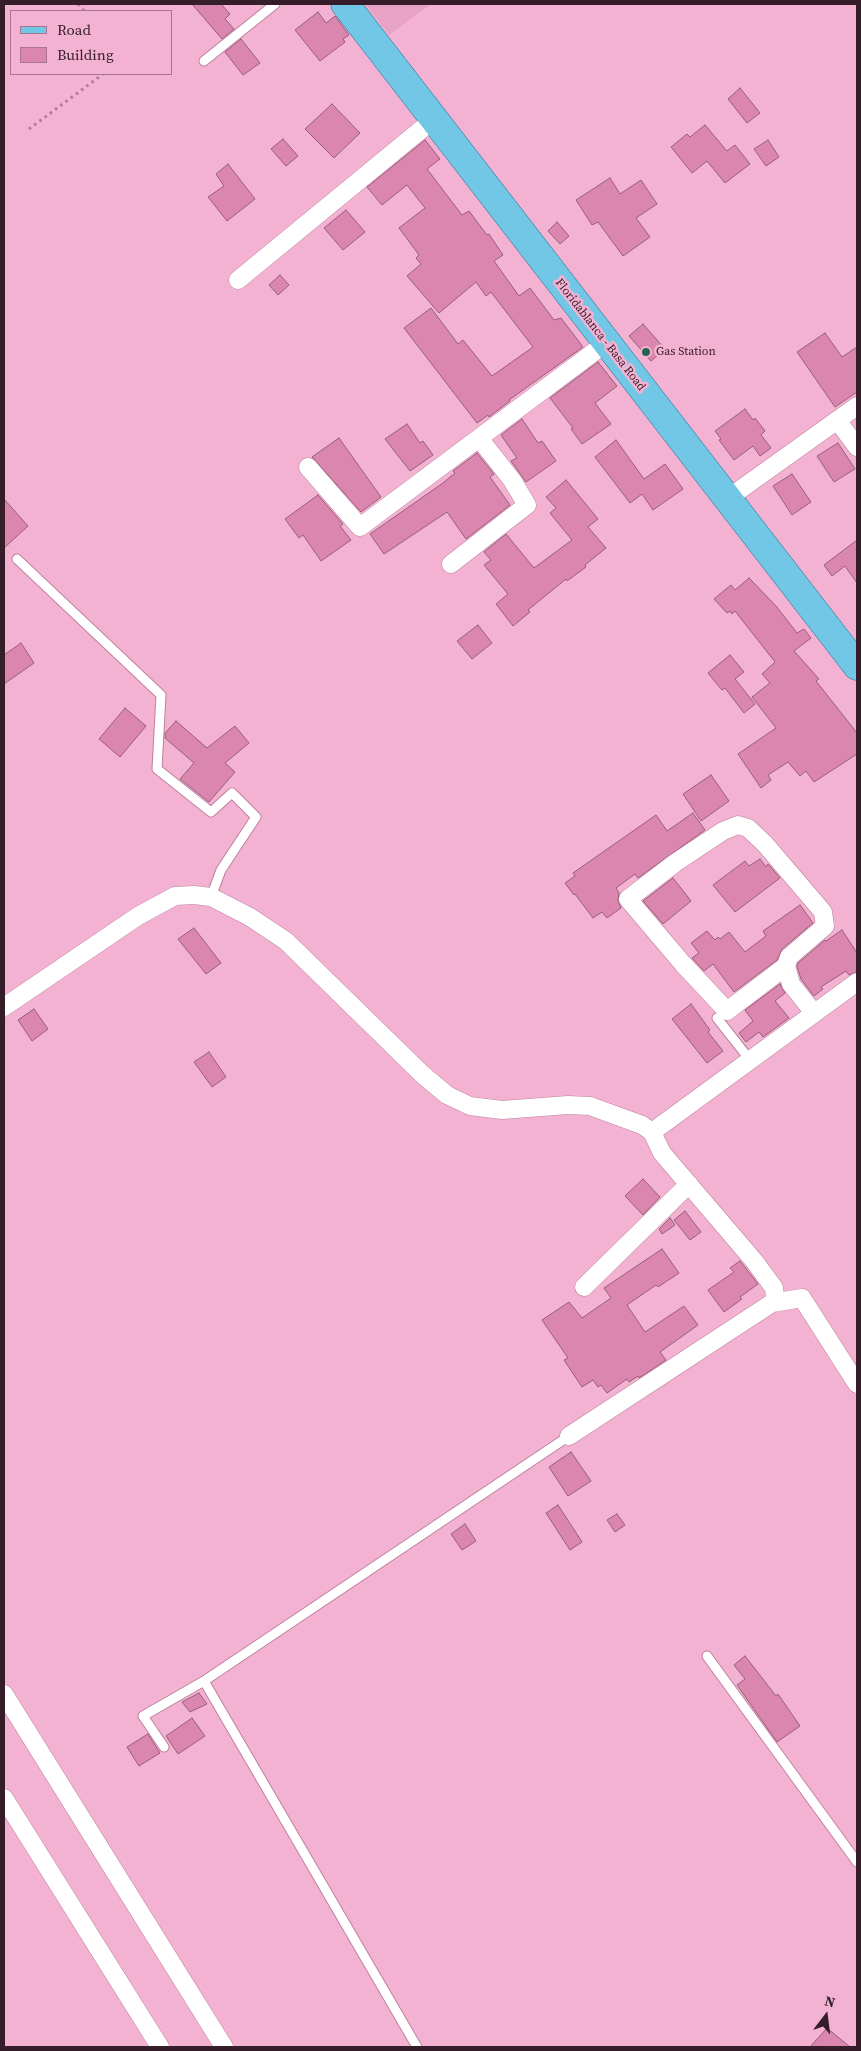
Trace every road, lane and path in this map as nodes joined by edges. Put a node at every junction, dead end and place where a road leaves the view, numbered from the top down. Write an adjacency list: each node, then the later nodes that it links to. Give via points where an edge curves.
1 (275, 4): 3 (lane)
2 (345, 4): 5 (main road, Floridablanca - Basa Road)
3 (204, 61)
4 (102, 75): 6 (path)
5 (434, 119): 7 (street); 8 (main road, Floridablanca - Basa Road)
6 (29, 129)
7 (238, 280)
8 (606, 343): 11 (street); 14 (main road, Floridablanca - Basa Road)
9 (857, 406): 10 (street)
10 (837, 420): 12 (street); 14 (street)
11 (479, 438): 13 (street, via 360,528); 16 (street, via 512,480 527,506)
12 (857, 447)
13 (308, 467)
14 (727, 499): 17 (main road, Floridablanca - Basa Road)
15 (17, 559): 18 (lane, via 161,695 157,769 211,812 232,793 256,817 221,870)
16 (451, 564)
17 (857, 666)
18 (211, 897): 21 (street, via 174,896 138,916); 25 (street, via 286,940 447,1096 470,1106 502,1110 590,1106 642,1125)
19 (786, 966): 19 (street, via 727,1011 628,899 723,831 738,825 748,828 823,912 825,926 789,957); 22 (street, via 791,984)
20 (857, 982): 22 (street)
21 (4, 1007)
22 (814, 1014): 24 (street)
23 (717, 1018): 24 (lane)
24 (750, 1060): 25 (street)
25 (652, 1132): 26 (street, via 662,1153)
26 (689, 1184): 27 (street); 28 (street, via 774,1288)
27 (584, 1286)
28 (772, 1303): 29 (street, via 802,1298); 30 (street)
29 (857, 1384)
30 (569, 1436): 32 (lane)
31 (707, 1656): 36 (lane)
32 (204, 1681): 34 (lane, via 143,1716); 39 (lane)
33 (4, 1694): 38 (street)
34 (164, 1747)
35 (4, 1798): 37 (street)
36 (857, 1862)
37 (160, 2047)
38 (224, 2047)
39 (417, 2047)

